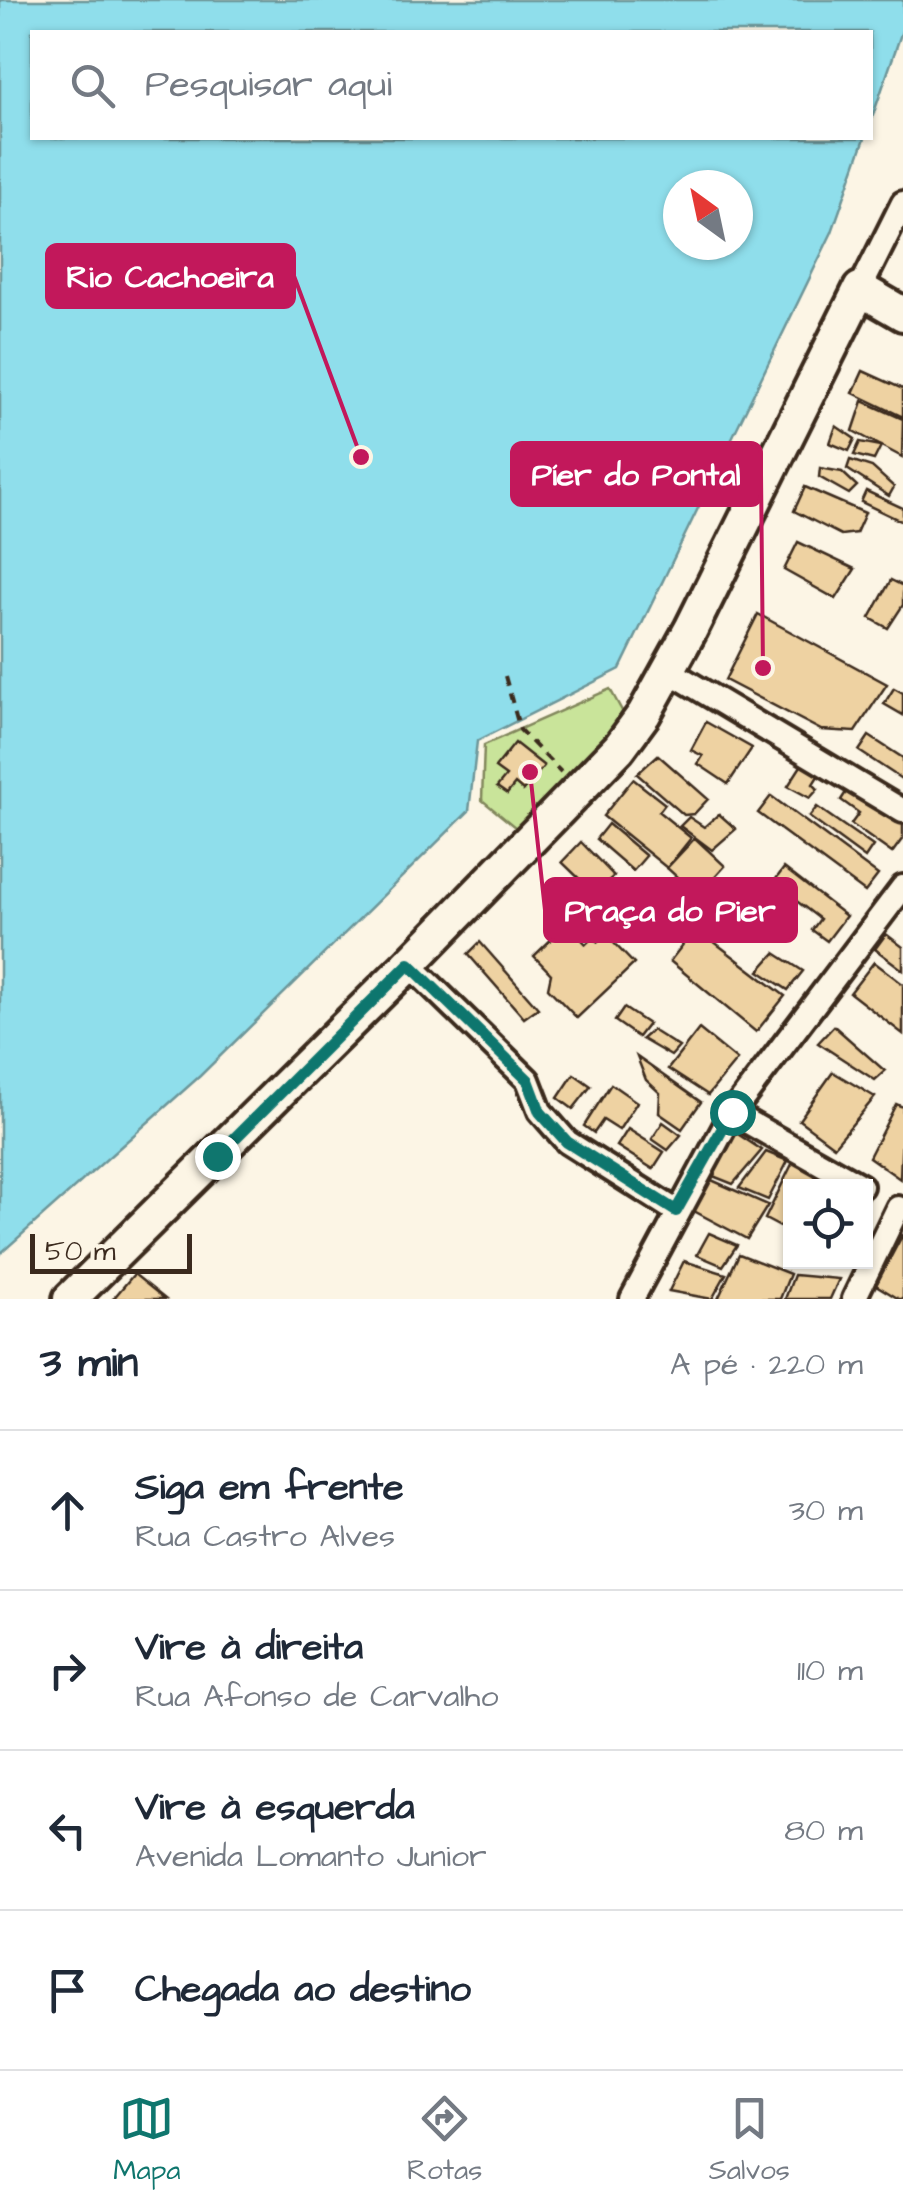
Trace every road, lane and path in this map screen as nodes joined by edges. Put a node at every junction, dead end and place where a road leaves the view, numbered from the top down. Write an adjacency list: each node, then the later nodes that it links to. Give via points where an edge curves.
1 (903, 203): 2 (street)
2 (860, 289): 3 (main road); 4 (main road)
3 (903, 314)
4 (669, 672): 6 (main road); 7 (street)
5 (505, 676): 6 (path, via 520,730)
6 (581, 790): 9 (main road)
7 (903, 811)
8 (903, 886): 10 (street)
9 (409, 964): 14 (street, via 528,1080 540,1112 567,1142); 15 (main road)
10 (732, 1112): 11 (street); 14 (street)
11 (847, 1179)
12 (873, 1194): 13 (street)
13 (901, 1209): 17 (street)
14 (676, 1211): 16 (street)
15 (70, 1299)
16 (632, 1299)
17 (854, 1299)

